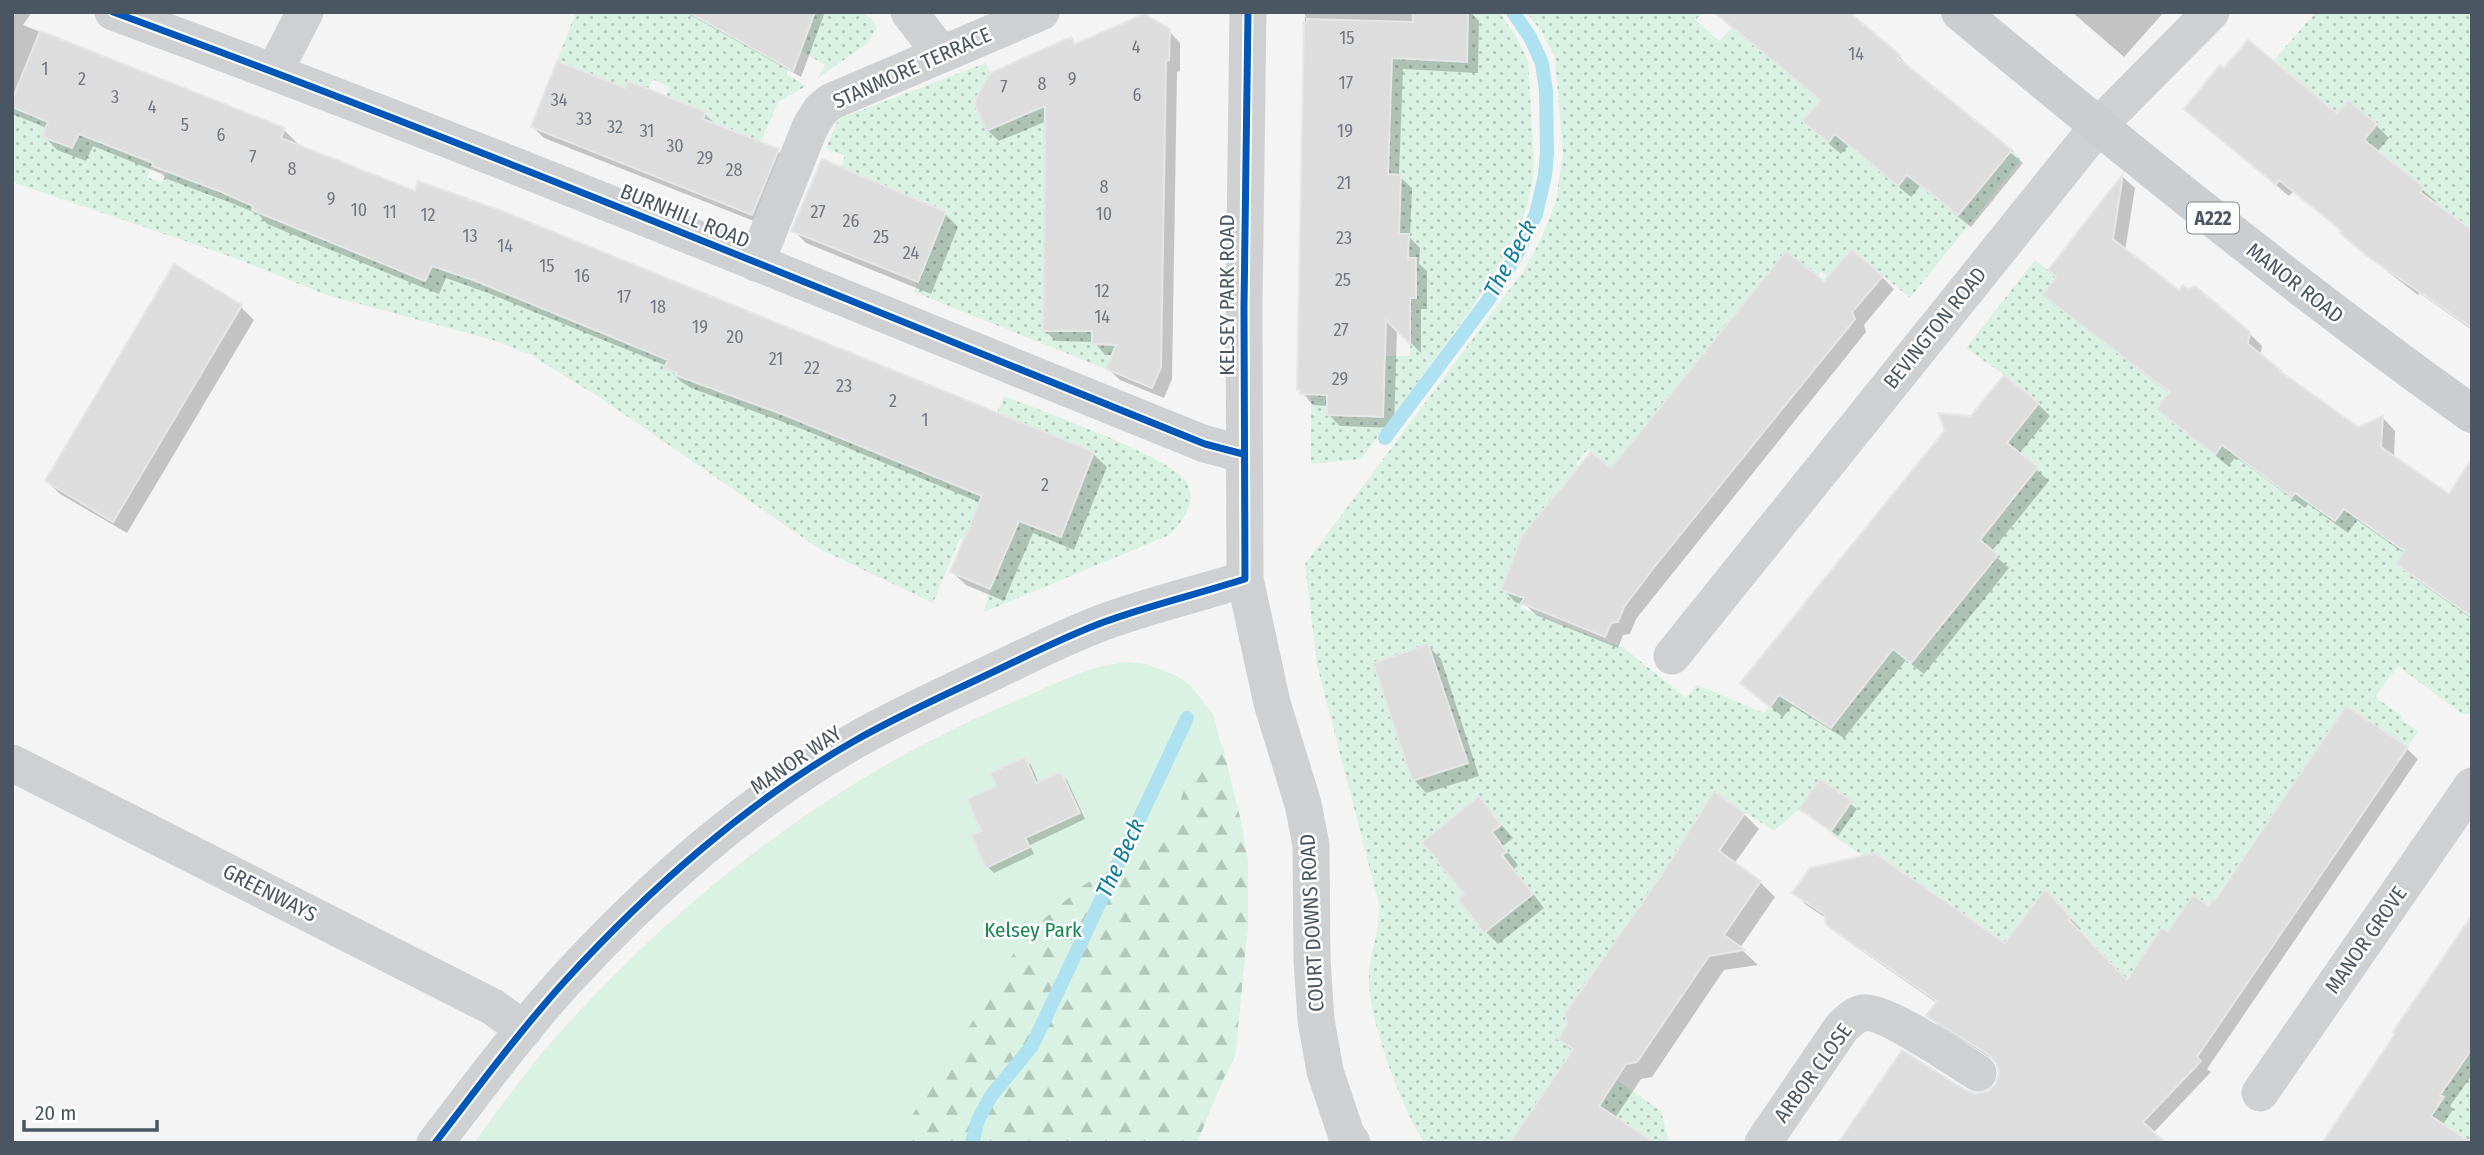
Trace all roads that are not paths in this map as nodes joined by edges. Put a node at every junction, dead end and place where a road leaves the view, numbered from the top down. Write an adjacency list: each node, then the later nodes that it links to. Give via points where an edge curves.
1 (113, 12): 9 (street, BURNHILL ROAD)
2 (305, 12): 9 (street)
3 (909, 12): 8 (street)
4 (1041, 12): 8 (street, STANMORE TERRACE)
5 (1248, 12): 13 (street, KELSEY PARK ROAD)
6 (1960, 12): 10 (main road, MANOR ROAD / A222)
7 (2211, 12): 10 (street, BEVINGTON ROAD)
8 (941, 54): 11 (street, STANMORE TERRACE, via 855,90 820,111)
9 (274, 72): 11 (street, BURNHILL ROAD)
10 (2099, 125): 12 (main road, MANOR ROAD / A222, via 2272,265); 15 (street, BEVINGTON ROAD)
11 (756, 263): 13 (street, BURNHILL ROAD, via 1205,444)
12 (2472, 414)
13 (1243, 454): 14 (street, KELSEY PARK ROAD)
14 (1245, 579): 18 (street, MANOR WAY, via 1090,628 854,741 750,811 702,850 606,938); 22 (street, COURT DOWNS ROAD, via 1272,703 1311,845 1316,1020 1325,1071)
15 (1672, 656)
16 (12, 763): 18 (street, GREENWAYS, via 493,1007)
17 (2472, 786): 20 (street, MANOR GROVE)
18 (524, 1030): 21 (street, MANOR WAY)
19 (1979, 1073): 23 (street, ARBOR CLOSE, via 1885,1017 1867,1012 1856,1015 1842,1027)
20 (2260, 1093)
21 (435, 1143)
22 (1352, 1143)
23 (1763, 1143)

